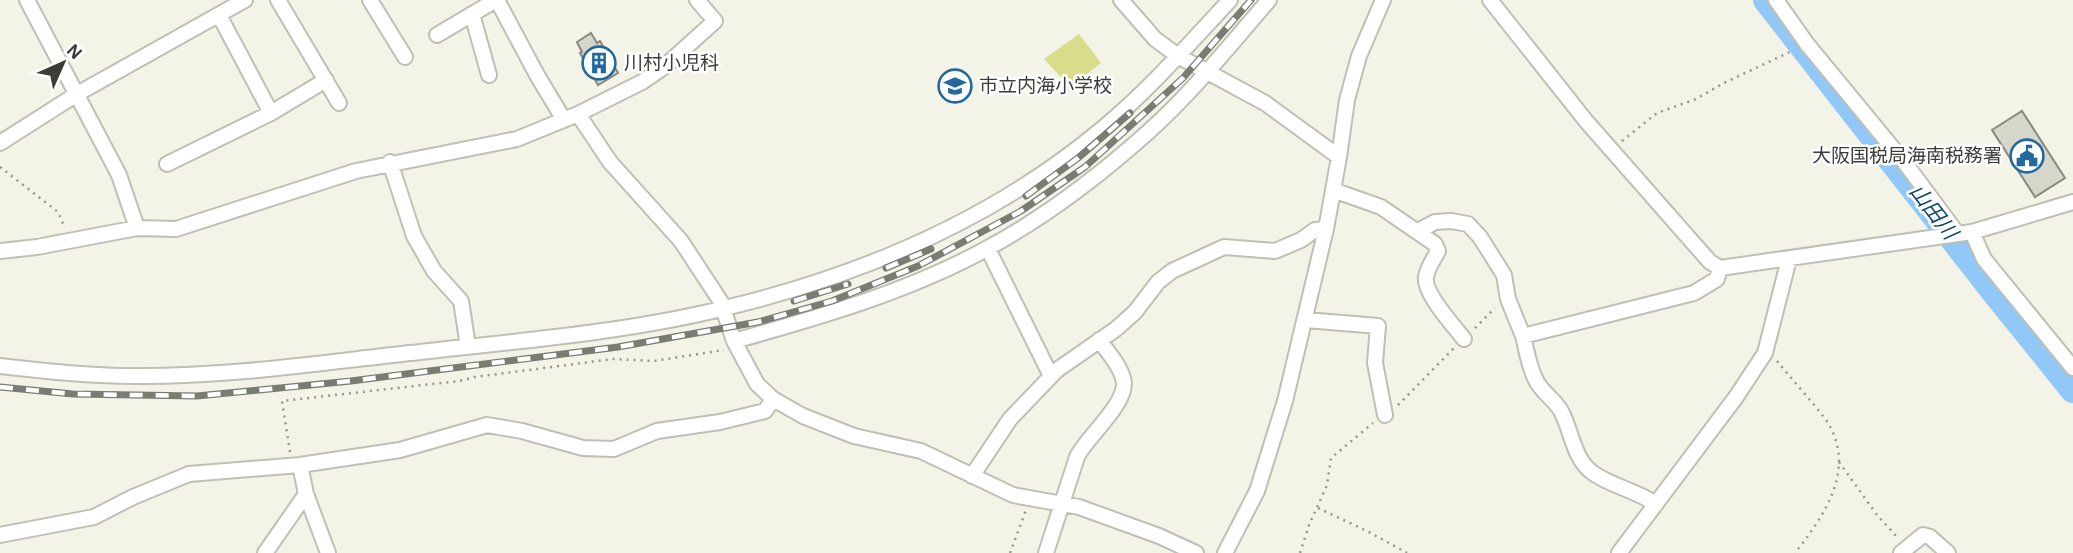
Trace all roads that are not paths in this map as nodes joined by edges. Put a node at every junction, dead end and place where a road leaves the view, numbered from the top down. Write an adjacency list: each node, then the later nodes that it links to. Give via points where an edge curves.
1 (27, 0): 21 (street)
2 (245, 0): 14 (street)
3 (278, 0): 20 (street)
4 (370, 0): 17 (street)
5 (497, 0): 13 (street); 25 (street)
6 (697, 0): 24 (street, via 715,22 642,82)
7 (1121, 0): 16 (street)
8 (1230, 0): 16 (street)
9 (1269, 0): 18 (street)
10 (1383, 0): 27 (street, via 1359,56)
11 (1490, 0): 39 (street, via 1612,150)
12 (1776, 0): 35 (street)
13 (472, 14): 15 (street); 19 (street)
14 (219, 15): 21 (street); 23 (street)
15 (437, 35)
16 (1178, 56): 18 (street); 40 (street, via 1102,129 1045,172 972,217 886,259)
17 (405, 57)
18 (1207, 71): 27 (street, via 1265,103); 36 (street, via 1148,133 1033,221)
19 (489, 75)
20 (326, 80): 22 (street); 23 (street)
21 (77, 94): 26 (street); 32 (street, via 119,175)
22 (339, 103)
23 (271, 113): 29 (street)
24 (578, 114): 25 (street); 40 (street, via 610,162 681,241)
25 (564, 120): 28 (street, via 517,139)
26 (0, 143)
27 (1339, 158): 30 (street)
28 (390, 162): 32 (street, via 176,229); 46 (street, via 414,236 434,271 461,301)
29 (167, 164)
30 (1333, 190): 33 (street); 34 (street, via 1381,207)
31 (2073, 202): 35 (street)
32 (137, 228): 37 (street)
33 (1326, 229): 41 (street); 44 (street, via 1275,251 1224,247 1172,271 1116,330)
34 (1418, 230): 42 (street, via 1435,222 1468,224 1504,275); 43 (street, via 1438,247 1426,275 1427,286)
35 (1955, 234): 38 (street); 48 (street, via 1984,259)
36 (988, 249): 45 (street, via 888,292); 49 (street)
37 (0, 251)
38 (1790, 258): 39 (street); 56 (street, via 1765,353)
39 (1720, 268): 42 (street, via 1717,279 1694,293)
40 (723, 309): 45 (street); 46 (street)
41 (1306, 320): 51 (street, via 1378,326 1375,363); 63 (street, via 1257,491)
42 (1523, 336): 56 (street, via 1538,384 1560,408 1583,463 1593,473)
43 (1464, 339)
44 (1099, 340): 49 (street); 55 (street, via 1125,380 1124,388 1115,407 1080,449)
45 (736, 344): 50 (street, via 757,384)
46 (468, 346): 47 (street, via 198,374 132,376)
47 (0, 366)
48 (2073, 368)
49 (1051, 376): 53 (street, via 1010,419)
50 (773, 399): 52 (street, via 765,411 657,431 614,449 583,448 487,425 400,450); 53 (street, via 854,436 921,451)
51 (1385, 415)
52 (296, 466): 54 (street); 57 (street, via 189,474 94,517)
53 (972, 476): 55 (street, via 1013,495)
54 (306, 494): 59 (street); 60 (street)
55 (1063, 504): 61 (street); 62 (street)
56 (1656, 505): 64 (street)
57 (0, 535)
58 (1904, 550): 65 (street, via 1923,535)
59 (265, 553)
60 (328, 553)
61 (1046, 553)
62 (1196, 553)
63 (1225, 553)
64 (1619, 553)
65 (1948, 553)

